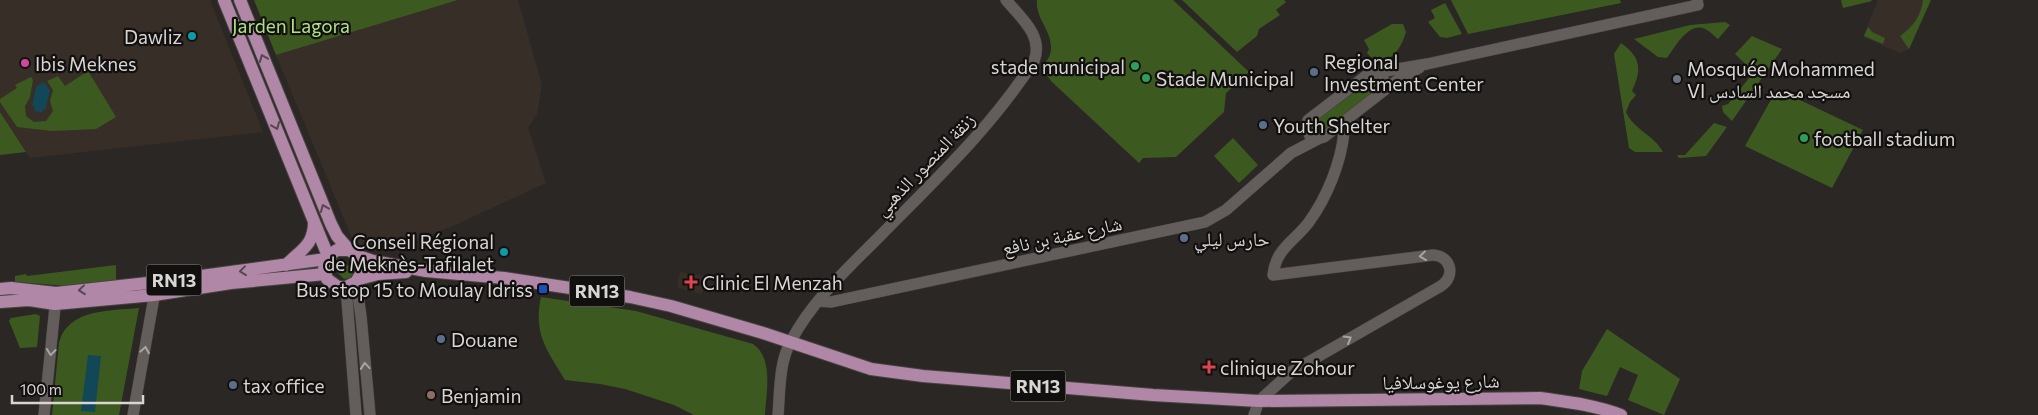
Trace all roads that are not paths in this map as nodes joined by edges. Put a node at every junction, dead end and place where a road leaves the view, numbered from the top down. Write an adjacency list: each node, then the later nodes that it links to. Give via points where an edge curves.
1 (224, 0): 12 (main road, one-way to 12)
2 (240, 0): 13 (main road, one-way to 2, via 331,224)
3 (1006, 0): 23 (main road, زنقة المنصور الذهبي, via 1036,38 1034,61 957,159)
4 (1697, 0): 5 (main road, via 1698,4)
5 (1427, 64): 6 (main road); 7 (main road)
6 (1374, 73): 7 (main road, via 1383,78 1385,86); 8 (main road, via 1367,75)
7 (1382, 92): 9 (main road)
8 (1307, 123): 10 (main road, via 1306,130 1310,136); 11 (main road)
9 (1339, 126): 10 (main road); 26 (main road, one-way to 9, via 1291,372 1445,283 1450,275 1450,265 1443,257 1433,255 1273,275 1276,257 1309,222 1326,192 1342,145 1344,132)
10 (1320, 138): 11 (main road)
11 (1291, 153): 23 (main road, شارع عقبة بن نافع, via 1226,210 1206,222 831,302)
12 (314, 220): 14 (main road); 15 (main road, via 312,240)
13 (353, 253): 14 (main road, RN13, via 337,250); 16 (main road, RN13, via 374,261); 19 (main road, via 362,266)
14 (327, 258): 15 (main road, RN13); 17 (main road)
15 (289, 265): 18 (main road, RN13, one-way to 18)
16 (426, 271): 19 (main road, RN13, via 378,274); 25 (main road, RN13, via 512,279 630,297)
17 (325, 274): 19 (main road, via 334,285); 21 (main road, RN13, via 231,283)
18 (156, 282): 21 (main road); 22 (main road, RN13, one-way to 22)
19 (354, 283): 29 (main road, via 349,317); 30 (main road, one-way to 19, via 361,316)
20 (0, 289): 22 (main road, RN13, via 11,288)
21 (154, 295): 22 (main road, RN13); 28 (main road, one-way to 21)
22 (56, 298): 24 (main road, RN13); 27 (main road, one-way to 27)
23 (818, 301): 25 (main road, زنقة المنصور الذهبي)
24 (0, 302)
25 (790, 342): 26 (main road, RN13, via 871,369 922,376); 31 (main road, زنقة المنصور الذهبي, via 782,369)
26 (1259, 402): 32 (main road); 33 (main road, شارع يوغوسلافيا / RN13, via 1540,398 1576,403)
27 (44, 415)
28 (133, 415)
29 (356, 415)
30 (370, 415)
31 (778, 415)
32 (1254, 415)
33 (1620, 415)

